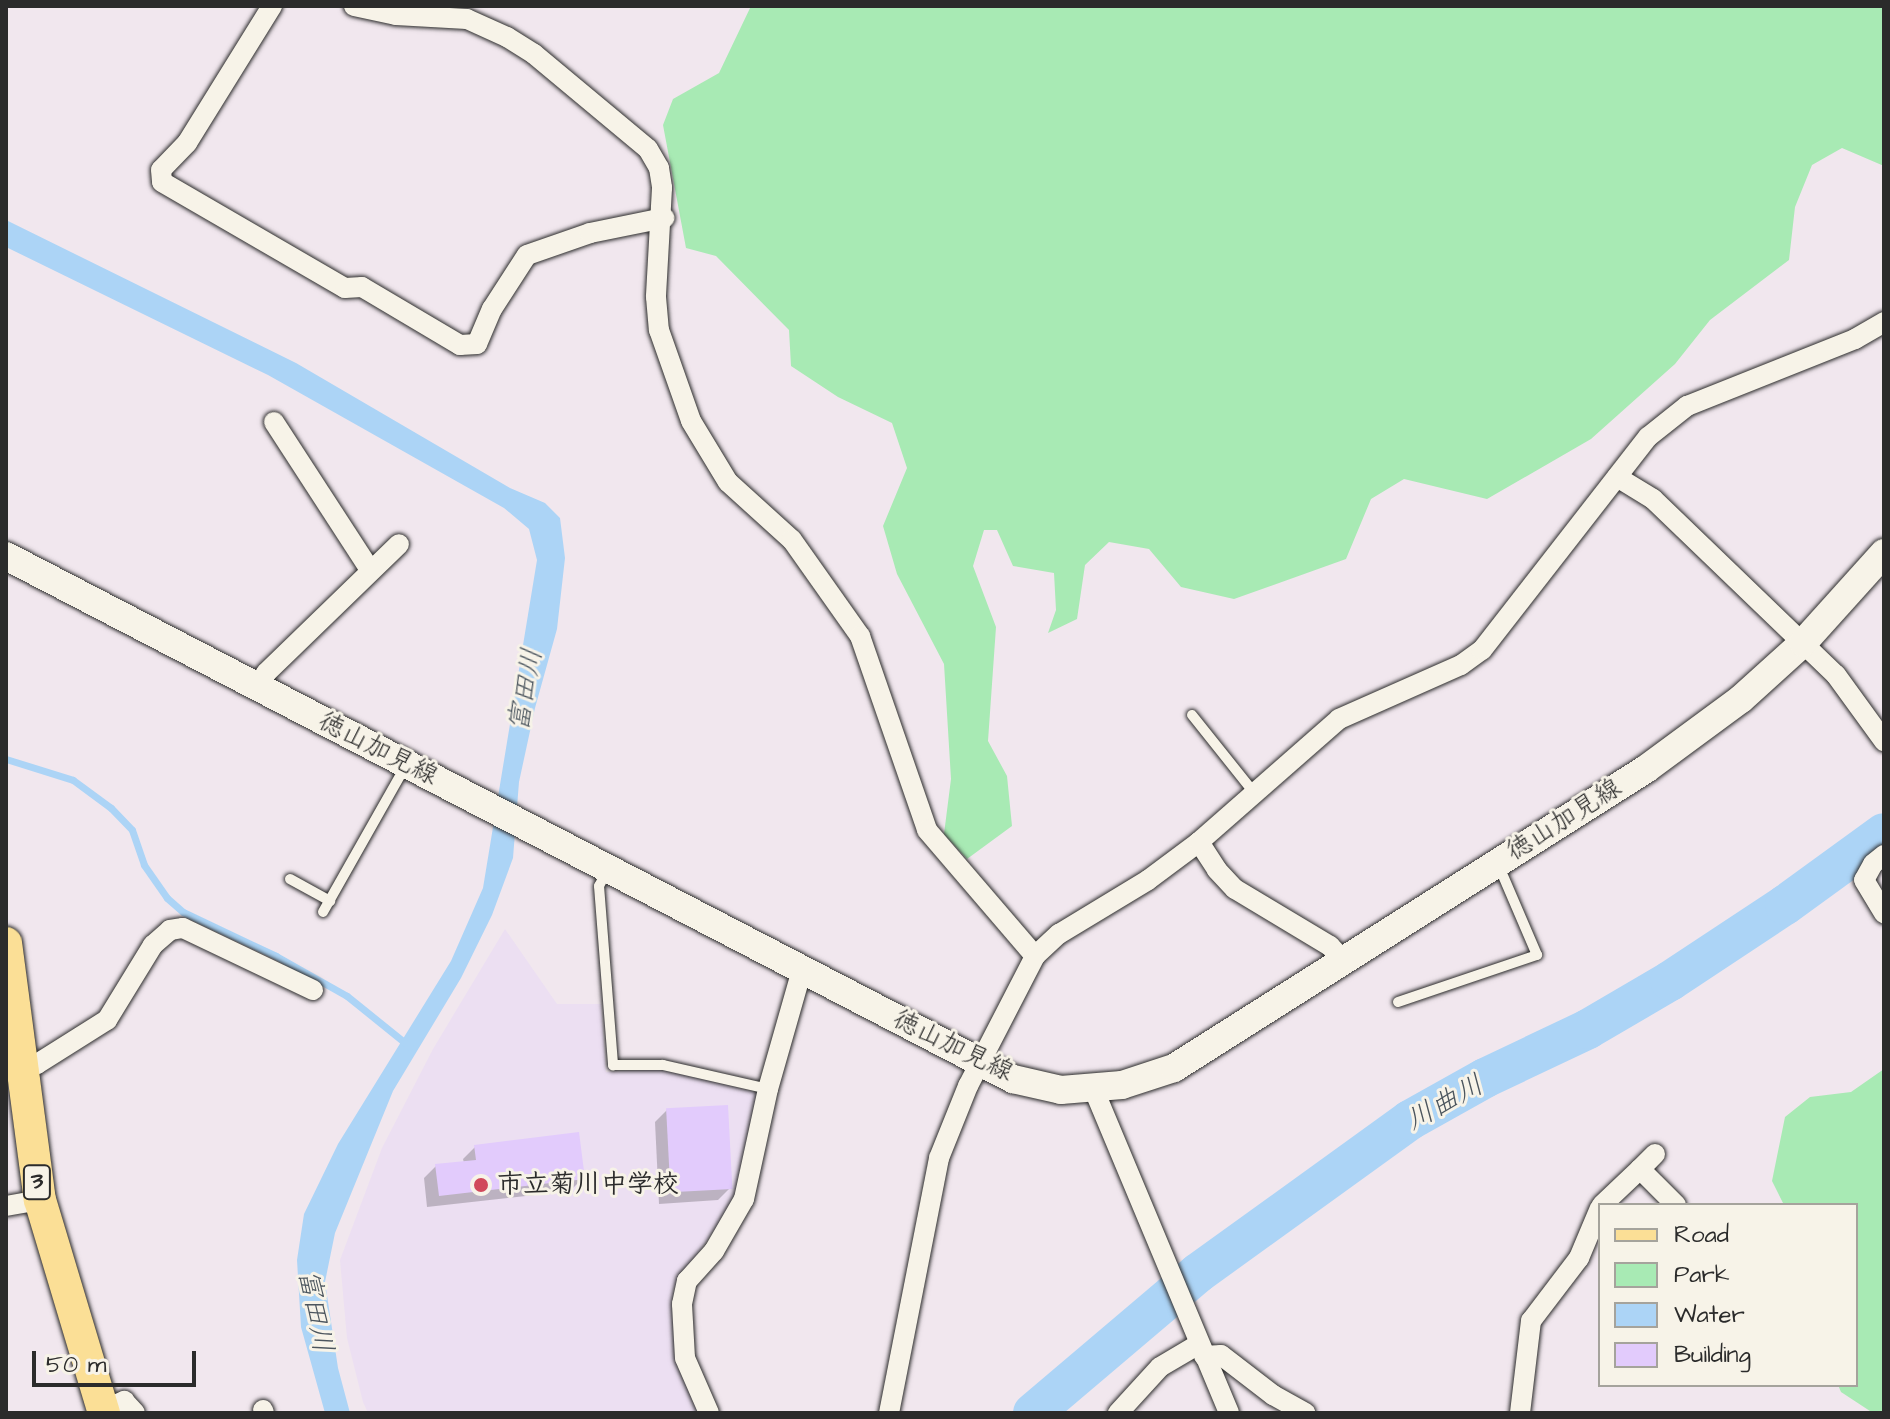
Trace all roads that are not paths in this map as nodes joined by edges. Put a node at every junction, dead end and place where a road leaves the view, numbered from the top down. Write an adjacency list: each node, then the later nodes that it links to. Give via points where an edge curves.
1 (272, 6): 3 (street, via 187,143 161,170 162,182 345,288 362,287 460,345 477,344 492,309 527,255 590,233)
2 (354, 6): 3 (street, via 396,15 467,19 534,54 648,149 659,168)
3 (664, 218): 26 (street, via 656,297 659,330 691,421 728,482 792,540 860,636 927,830)
4 (1884, 322): 6 (street, via 1855,339 1687,406 1648,437)
5 (274, 422): 10 (street)
6 (1617, 477): 11 (street, via 1653,499); 16 (street, via 1482,650 1461,665 1339,719)
7 (399, 544): 10 (street)
8 (1884, 554): 11 (street, 徳山加見線)
9 (6, 556): 12 (street, 徳山加見線)
10 (370, 570): 12 (street, via 266,673)
11 (1803, 643): 14 (street, via 1836,675); 19 (street, 徳山加見線, via 1741,699 1646,769)
12 (259, 687): 15 (street, 徳山加見線)
13 (1192, 715): 16 (lane)
14 (1884, 741)
15 (407, 764): 20 (street, 徳山加見線); 22 (lane)
16 (1255, 794): 17 (street)
17 (1199, 842): 26 (street, via 1059,934); 27 (street, via 1235,889 1330,946)
18 (1884, 855): 24 (street, via 1864,880)
19 (1497, 862): 27 (street, 徳山加見線); 30 (lane, via 1537,955)
20 (608, 870): 28 (street, 徳山加見線); 33 (lane, via 599,886 613,1065 663,1065)
21 (290, 879): 22 (lane)
22 (330, 901): 23 (lane)
23 (323, 912)
24 (1884, 913)
25 (6, 943): 32 (main road, 3)
26 (1035, 956): 31 (street)
27 (1342, 959): 34 (street, 徳山加見線, via 1174,1068)
28 (802, 970): 31 (street, 徳山加見線); 33 (street)
29 (313, 990): 32 (street, via 183,928 170,930 153,945 107,1020 37,1064)
30 (1398, 1002)
31 (980, 1061): 34 (street, 徳山加見線, via 1013,1079 1061,1090); 46 (street, via 939,1158)
32 (24, 1065): 37 (main road, 3)
33 (768, 1089): 45 (street, via 744,1199 714,1251 687,1281 682,1304 685,1358)
34 (1094, 1090): 42 (street)
35 (1655, 1154): 36 (street)
36 (1640, 1169): 38 (street); 39 (street)
37 (40, 1200): 40 (street); 43 (main road, 3)
38 (1604, 1203)
39 (1674, 1203)
40 (6, 1206)
41 (1598, 1213): 50 (street, via 1579,1258 1531,1321)
42 (1202, 1350): 47 (street, via 1160,1367); 48 (street); 49 (street, via 1221,1355)
43 (101, 1412): 44 (street, via 124,1401)
44 (135, 1413)
45 (709, 1413)
46 (889, 1413)
47 (1118, 1413)
48 (1229, 1413)
49 (1305, 1413)
50 (1520, 1413)

